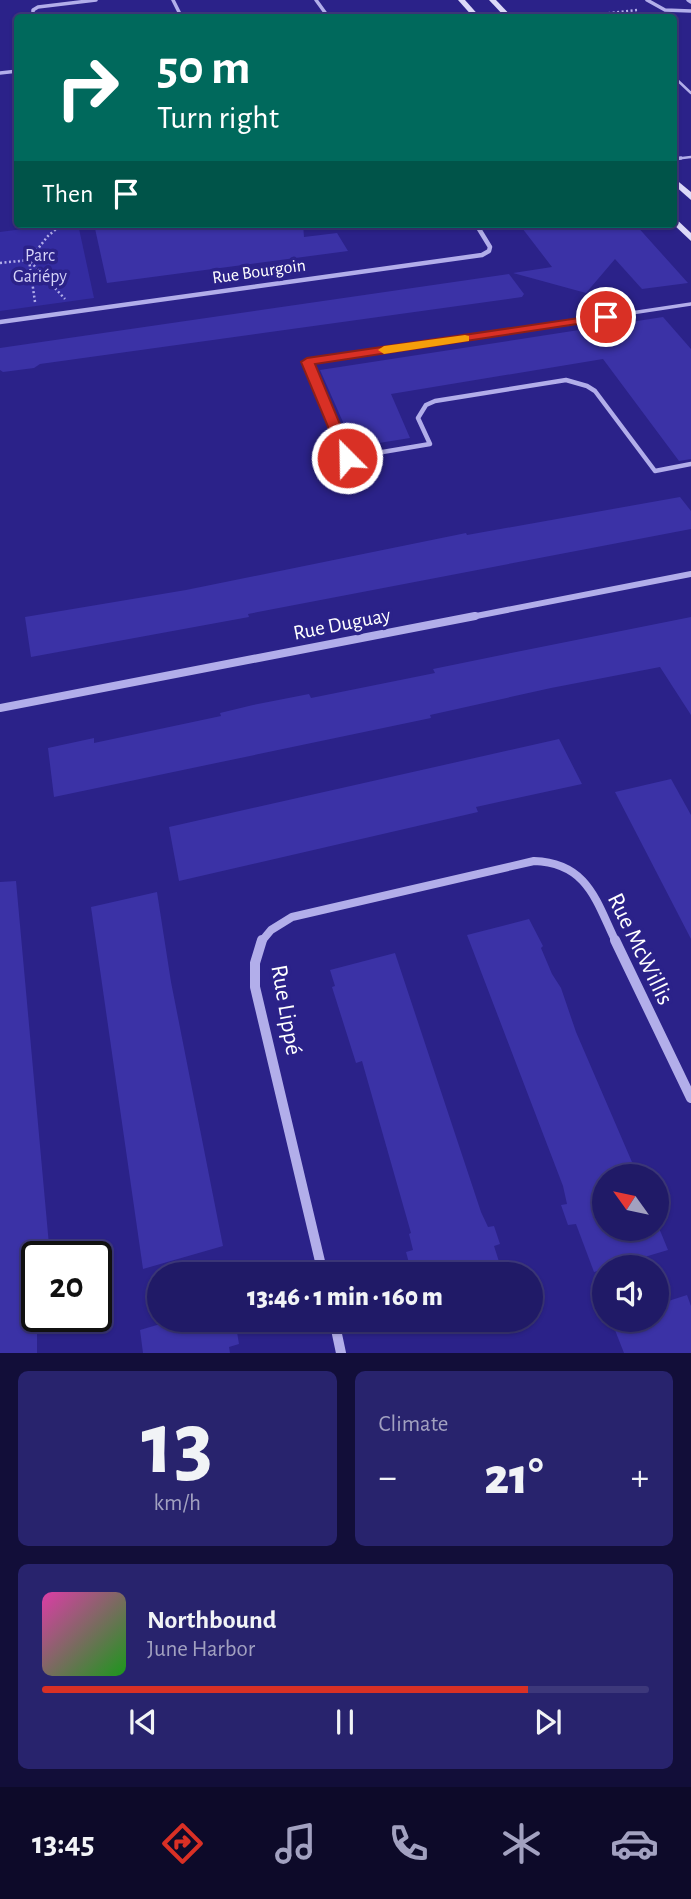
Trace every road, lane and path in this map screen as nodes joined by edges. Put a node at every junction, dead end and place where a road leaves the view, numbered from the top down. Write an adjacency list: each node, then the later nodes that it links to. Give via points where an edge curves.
1 (96, 0): 7 (street, via 38,7)
2 (461, 0): 8 (main road)
3 (492, 0): 9 (main road)
4 (647, 0): 5 (street)
5 (660, 8): 6 (street); 10 (path)
6 (691, 11)
7 (33, 14)
8 (474, 14)
9 (506, 14)
10 (605, 14)
11 (677, 80): 12 (lane)
12 (691, 93)
13 (677, 183): 14 (main road)
14 (691, 197)
15 (677, 223): 18 (main road)
16 (57, 228): 19 (path)
17 (478, 228): 22 (street, Rue Bourgoin, via 490,247 482,255)
18 (691, 237)
19 (29, 260): 20 (path); 22 (path); 23 (path)
20 (0, 263)
21 (691, 304): 25 (lane, via 307,362 347,458 430,444 418,418 426,405 435,401 566,380 595,391 655,471)
22 (76, 312): 23 (street, Rue Bourgoin)
23 (37, 317): 24 (street, Rue Bourgoin)
24 (0, 322)
25 (691, 464)
26 (691, 574): 27 (street, Rue Duguay)
27 (0, 708)
28 (563, 865): 29 (street, Rue McWillis, via 587,883); 30 (street, Rue Lippé, via 534,861 292,917 273,927 259,942 253,963 255,987)
29 (691, 1098)
30 (320, 1262)
31 (337, 1332): 32 (street)
32 (341, 1353)

